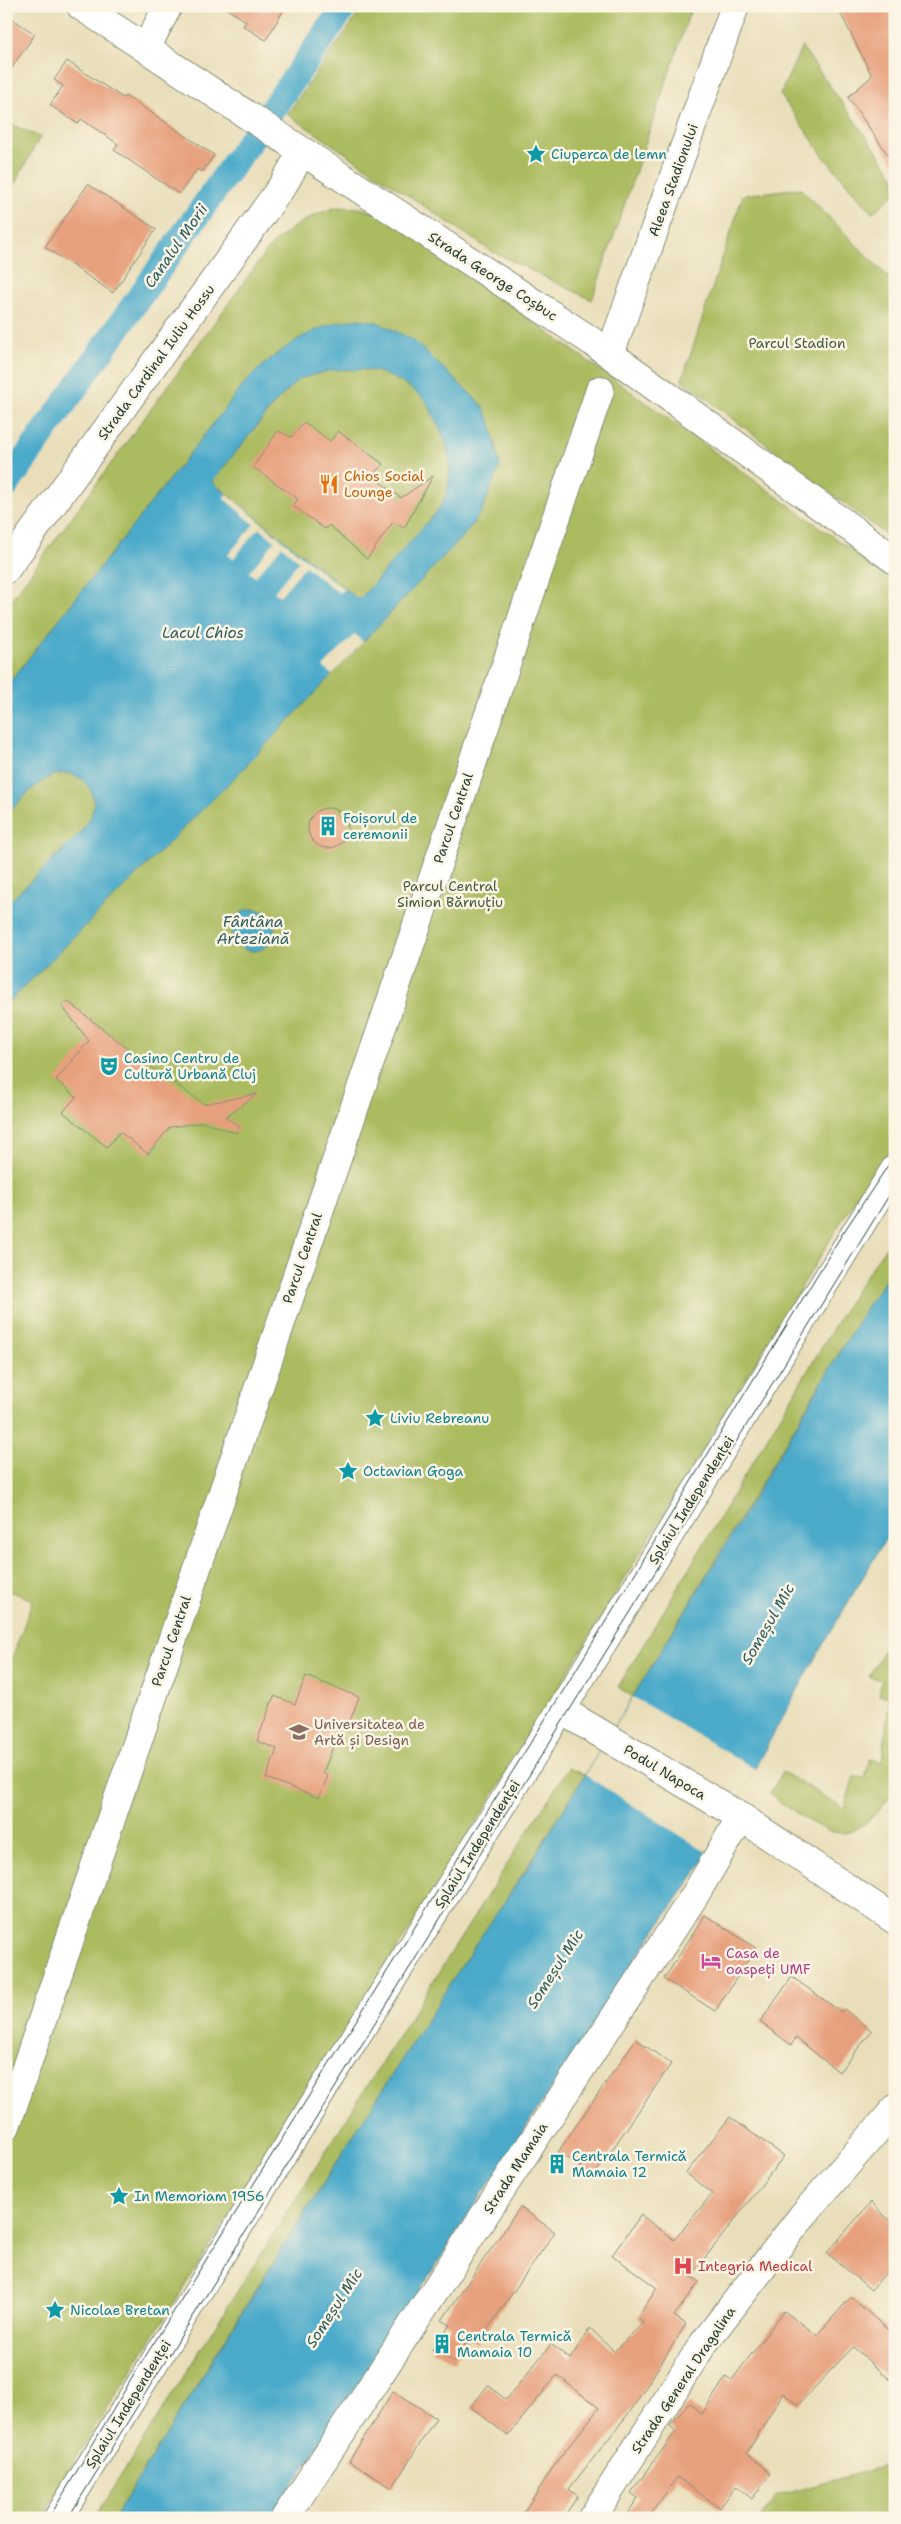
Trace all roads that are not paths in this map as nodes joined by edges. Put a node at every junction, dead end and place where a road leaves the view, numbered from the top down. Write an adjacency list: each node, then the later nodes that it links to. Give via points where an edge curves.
1 (81, 6): 4 (street, Strada George Coșbuc)
2 (168, 6): 4 (street)
3 (735, 6): 6 (street, Aleea Stadionului)
4 (146, 48): 5 (street, Strada George Coșbuc)
5 (302, 152): 6 (street, Strada George Coșbuc); 9 (street, Strada Cardinal Iuliu Hossu, via 283,185)
6 (610, 354): 8 (street, Strada George Coșbuc)
7 (600, 390): 15 (street, Parcul Central)
8 (895, 560)
9 (6, 569)
10 (895, 1169): 11 (street, Splaiul Independenței)
11 (562, 1710): 12 (street, Podul Napoca); 16 (street, Splaiul Independenței, via 345,2053)
12 (733, 1812): 13 (street, Podul Napoca); 17 (street, Strada Mamaia, via 695,1895)
13 (895, 1920)
14 (895, 2108): 18 (street, Strada General Dragalina, via 803,2215 703,2344)
15 (6, 2126)
16 (58, 2518)
17 (285, 2518)
18 (592, 2518)

